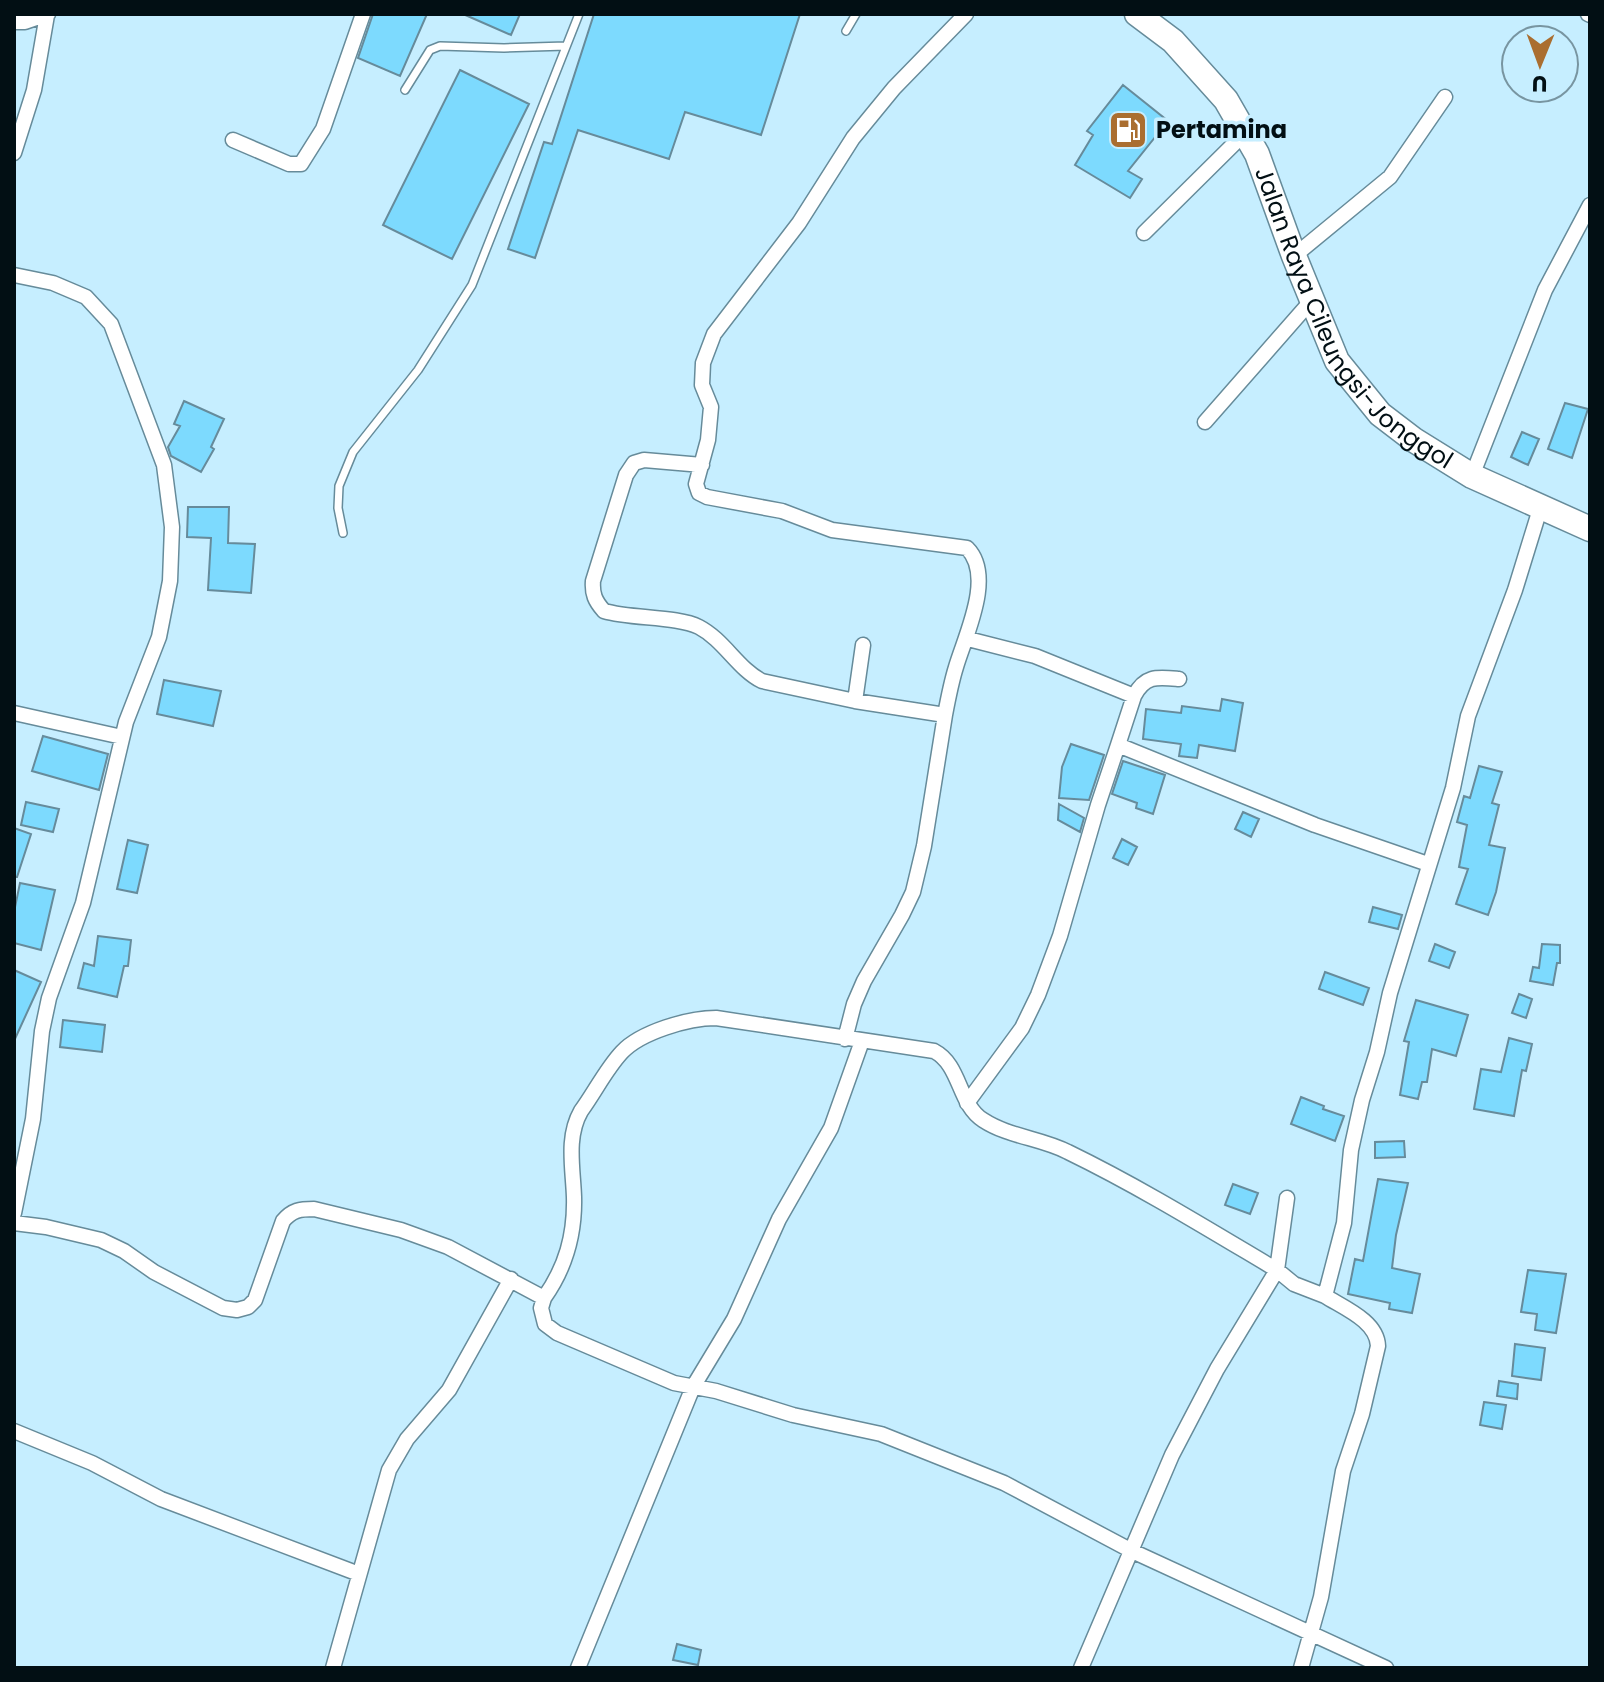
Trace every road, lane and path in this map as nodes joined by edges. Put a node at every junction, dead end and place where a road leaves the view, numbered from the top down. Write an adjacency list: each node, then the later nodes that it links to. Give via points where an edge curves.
1 (48, 14): 7 (street); 14 (street, via 34,90)
2 (363, 14): 13 (street, via 323,129 301,164)
3 (579, 14): 9 (lane)
4 (856, 14): 8 (lane)
5 (966, 14): 21 (street, via 853,138 799,223 714,334 703,363 702,385 711,407)
6 (1137, 14): 12 (main road, Jalan Raya Cileungsi-Jonggol, via 1173,41 1226,100)
7 (14, 22)
8 (846, 31)
9 (566, 46): 10 (lane, via 440,46 430,50); 25 (lane, via 472,285 418,370 353,452 339,486)
10 (405, 90)
11 (1445, 97): 17 (street, via 1390,177)
12 (1245, 133): 16 (street); 17 (main road, Jalan Raya Cileungsi-Jonggol)
13 (233, 140)
14 (14, 152)
15 (1590, 205): 22 (street, via 1545,290)
16 (1144, 233)
17 (1294, 256): 19 (main road, Jalan Raya Cileungsi-Jonggol)
18 (14, 275): 33 (street, via 86,297 111,324 164,465 172,527 170,581 159,637)
19 (1312, 300): 20 (street); 22 (main road, Jalan Raya Cileungsi-Jonggol, via 1337,361 1380,414)
20 (1205, 422)
21 (702, 465): 26 (street, via 697,489 707,497 782,511 832,530 967,548 978,578); 30 (street, via 634,463 593,581 597,603 611,613 696,626 762,681)
22 (1472, 476): 23 (main road, Jalan Raya Cileungsi-Jonggol)
23 (1540, 509): 24 (main road, Jalan Raya Cileungsi-Jonggol); 35 (street, via 1468,716 1453,788)
24 (1590, 529)
25 (343, 533)
26 (968, 639): 29 (street, via 1035,656); 32 (street)
27 (863, 645): 30 (street)
28 (1179, 679): 29 (street, via 1148,680)
29 (1134, 696): 34 (street)
30 (855, 701): 32 (street)
31 (14, 713): 33 (street)
32 (945, 715): 36 (street, via 913,892 864,981)
33 (122, 737): 40 (street, via 83,903 49,998)
34 (1118, 745): 35 (street, via 1315,825); 38 (street, via 1038,995 1022,1028)
35 (1428, 864): 44 (street, via 1362,1100 1344,1223)
36 (845, 1039): 37 (street); 45 (street, via 732,1018 699,1018 635,1041 621,1053 576,1120 571,1148 572,1236 558,1278)
37 (862, 1041): 38 (street, via 941,1055); 46 (street, via 831,1128 779,1219 734,1319)
38 (967, 1103): 42 (street, via 979,1118 1005,1132 1061,1148 1123,1178)
39 (1287, 1198): 42 (street)
40 (14, 1213)
41 (14, 1223): 43 (street, via 101,1240 223,1308 237,1310 255,1300 283,1221 300,1209 401,1230)
42 (1277, 1270): 44 (street, via 1294,1284); 48 (street, via 1172,1455)
43 (511, 1279): 45 (street); 49 (street, via 449,1390 407,1439 389,1470)
44 (1325, 1296): 50 (street, via 1363,1320 1378,1337 1378,1346 1343,1471)
45 (544, 1298): 46 (street, via 545,1324 557,1333)
46 (693, 1387): 48 (street, via 881,1434 1004,1483); 53 (street)
47 (14, 1431): 49 (street, via 161,1499)
48 (1132, 1551): 50 (street); 54 (street)
49 (359, 1574): 52 (street)
50 (1310, 1631): 51 (street); 55 (street)
51 (1348, 1651): 56 (street); 57 (street)
52 (333, 1668)
53 (578, 1668)
54 (1081, 1668)
55 (1301, 1668)
56 (1352, 1668)
57 (1386, 1668)

